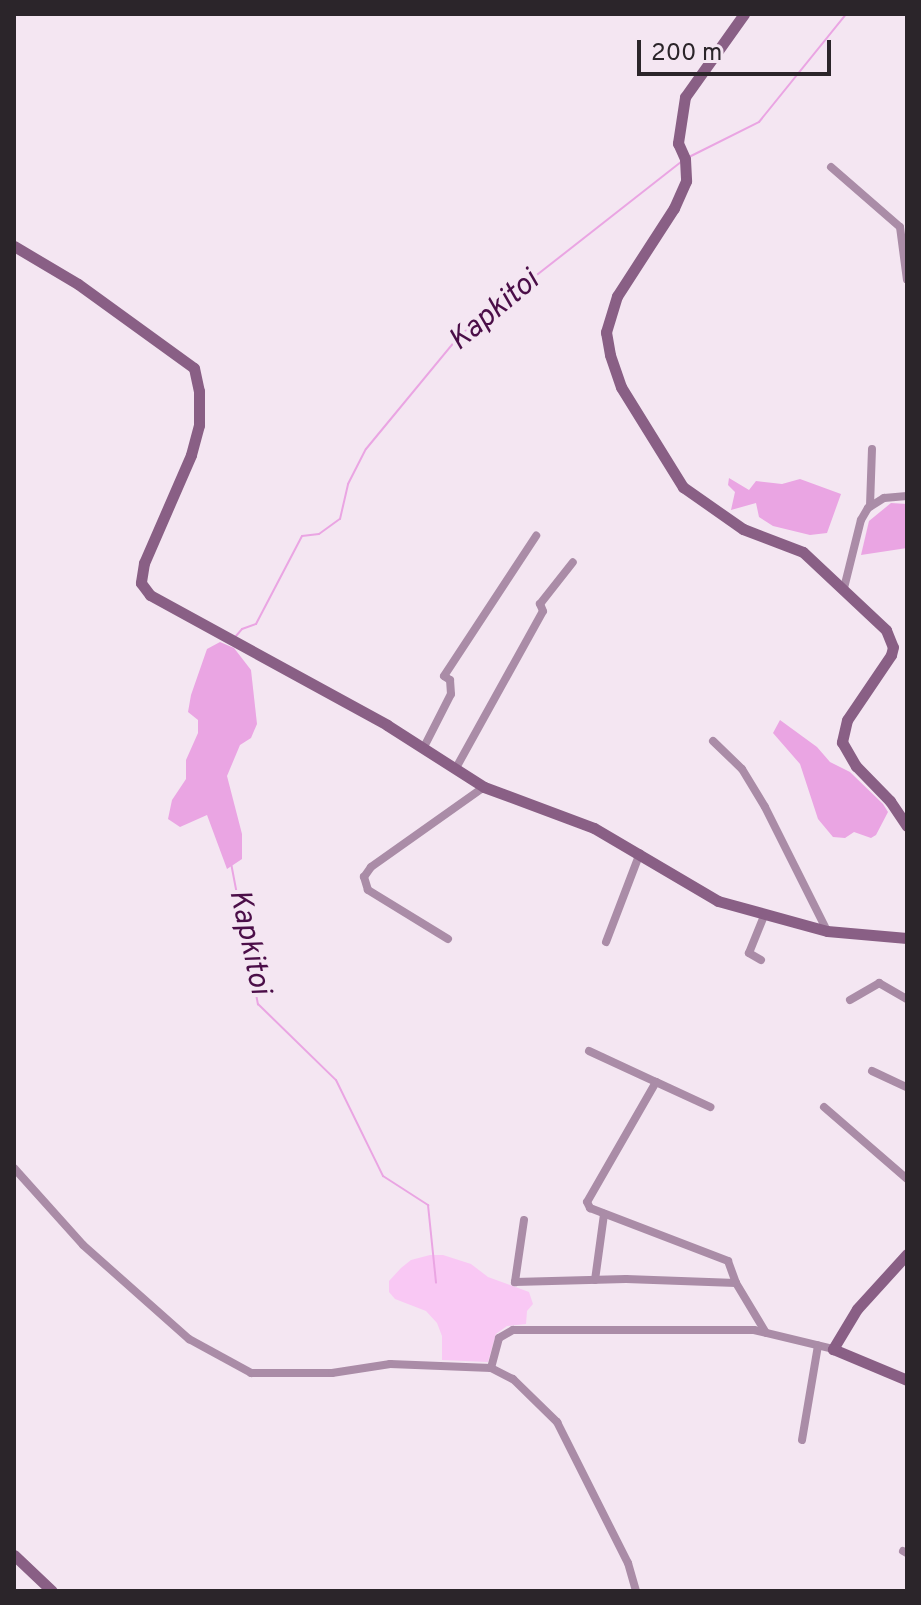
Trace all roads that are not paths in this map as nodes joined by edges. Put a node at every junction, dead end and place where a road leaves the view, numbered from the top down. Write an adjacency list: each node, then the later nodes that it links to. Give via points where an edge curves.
1 (744, 14): 10 (street, via 685,97 678,143 686,181 617,296 606,332 621,387 683,487 743,529 803,552)
2 (831, 167): 4 (street, via 900,227)
3 (14, 246): 12 (street, via 78,284 194,368 199,425 144,563 142,587)
4 (907, 280)
5 (872, 449): 7 (street)
6 (907, 496): 7 (street, via 894,495)
7 (870, 506): 10 (street, via 861,520)
8 (536, 536): 12 (street, via 444,676 450,680 451,694)
9 (573, 562): 13 (street, via 540,604 543,611)
10 (844, 588): 15 (street, via 886,630 893,647 847,720 842,742)
11 (713, 741): 18 (street, via 742,769 765,807)
12 (424, 747): 13 (street)
13 (456, 768): 14 (street)
14 (484, 787): 16 (street, via 576,820); 20 (street, via 364,877 368,890)
15 (907, 826)
16 (640, 852): 17 (street, via 718,901); 21 (street)
17 (764, 916): 18 (street); 23 (street)
18 (827, 931): 19 (street)
19 (907, 938)
20 (448, 939)
21 (606, 942)
22 (739, 950): 23 (street)
23 (749, 953): 24 (street)
24 (761, 960)
25 (907, 999): 26 (street, via 879,983)
26 (850, 1000)
27 (589, 1051): 29 (street)
28 (872, 1071): 30 (street)
29 (656, 1082): 31 (street); 35 (street, via 587,1202)
30 (907, 1087)
31 (710, 1107)
32 (824, 1107): 34 (street)
33 (14, 1168): 43 (street, via 83,1245 189,1339 251,1373 332,1373 390,1364)
34 (907, 1179)
35 (604, 1214): 38 (street); 39 (street, via 728,1261)
36 (524, 1220): 38 (street, via 515,1282)
37 (907, 1254): 42 (street, via 857,1309)
38 (595, 1280): 39 (street)
39 (736, 1283): 40 (street)
40 (766, 1333): 41 (street); 43 (street, via 513,1330 499,1338)
41 (818, 1345): 42 (street); 45 (street)
42 (833, 1349): 44 (street)
43 (491, 1368): 48 (street, via 513,1379 557,1422 628,1563)
44 (907, 1380)
45 (802, 1440)
46 (14, 1555): 47 (street)
47 (52, 1591)
48 (636, 1591)

